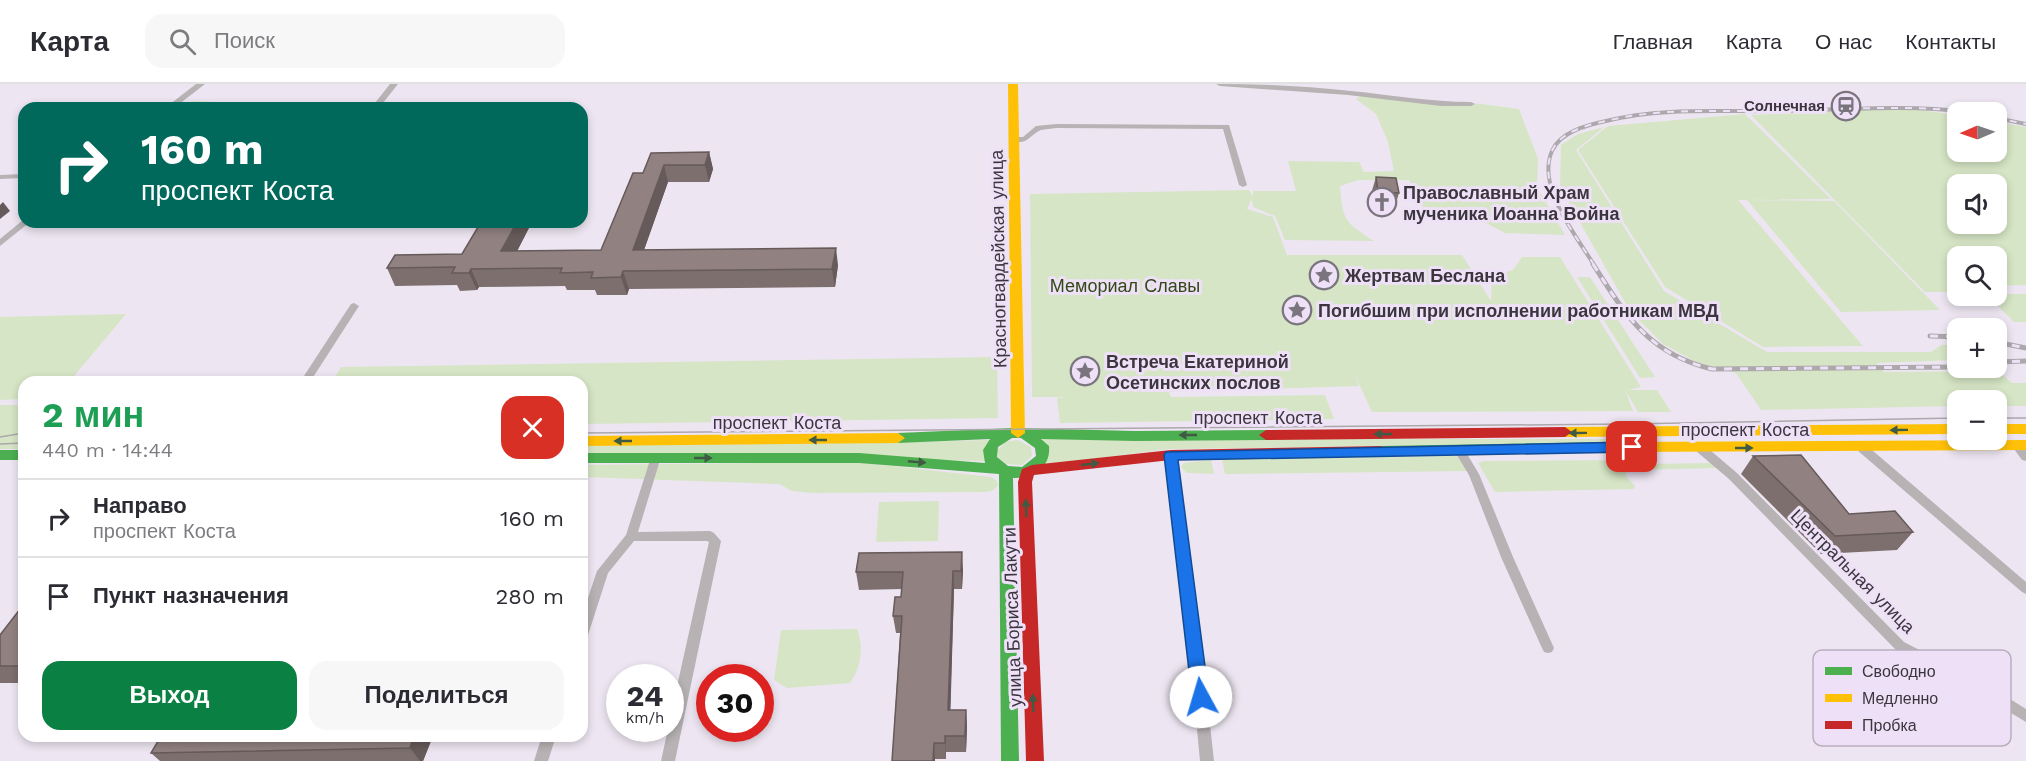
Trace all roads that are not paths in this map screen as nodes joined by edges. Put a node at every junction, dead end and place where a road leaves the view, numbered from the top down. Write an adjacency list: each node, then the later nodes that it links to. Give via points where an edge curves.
1 (201, 84): 5 (street)
2 (394, 84): 6 (street)
3 (1013, 84): 8 (main road, Красногвардейская улица)
4 (1220, 84): 7 (street)
5 (177, 102)
6 (380, 102)
7 (1471, 104)
8 (1014, 140): 11 (street, via 1025,139 1039,128 1056,126 1226,127); 20 (main road, Красногвардейская улица)
9 (18, 176): 10 (street)
10 (0, 177)
11 (1243, 185)
12 (19, 228): 13 (street)
13 (0, 243)
14 (354, 306): 15 (street)
15 (309, 376)
16 (1947, 429): 19 (main road, проспект Коста, one-way to 19)
17 (2007, 429): 18 (main road)
18 (2026, 429)
19 (1664, 432): 20 (main road, проспект Коста, one-way to 20); 24 (main road)
20 (1018, 434): 21 (main road, проспект Коста, one-way to 21); 33 (main road, via 994,441 989,453 993,465); 34 (main road, via 1038,441 1043,451 1041,462)
21 (588, 441)
22 (2021, 445): 23 (main road, проспект Коста); 30 (street)
23 (1861, 447): 25 (main road, проспект Коста, one-way to 23); 36 (street)
24 (1673, 448): 25 (main road, проспект Коста); 26 (main road, проспект Коста)
25 (1700, 448): 39 (street, Центральная улица)
26 (1460, 452): 29 (main road, проспект Коста); 38 (street, via 1474,474)
27 (0, 455): 28 (main road)
28 (18, 455)
29 (1171, 455): 34 (main road, проспект Коста, one-way to 29); 47 (street)
30 (2026, 457)
31 (588, 458): 32 (main road, проспект Коста)
32 (656, 458): 33 (main road, проспект Коста, one-way to 33, via 859,458); 35 (street)
33 (1003, 471): 34 (main road, проспект Коста); 45 (main road, улица Бориса Лакути)
34 (1029, 471): 46 (main road, улица Бориса Лакути, one-way to 34)
35 (631, 537): 37 (street, via 603,571); 44 (street, via 710,536 715,541)
36 (2026, 589)
37 (588, 617)
38 (1548, 648)
39 (1908, 650)
40 (2011, 707): 41 (street, Центральная улица)
41 (2026, 716)
42 (547, 742): 43 (street)
43 (541, 761)
44 (668, 761)
45 (1010, 761)
46 (1035, 761)
47 (1207, 761)

